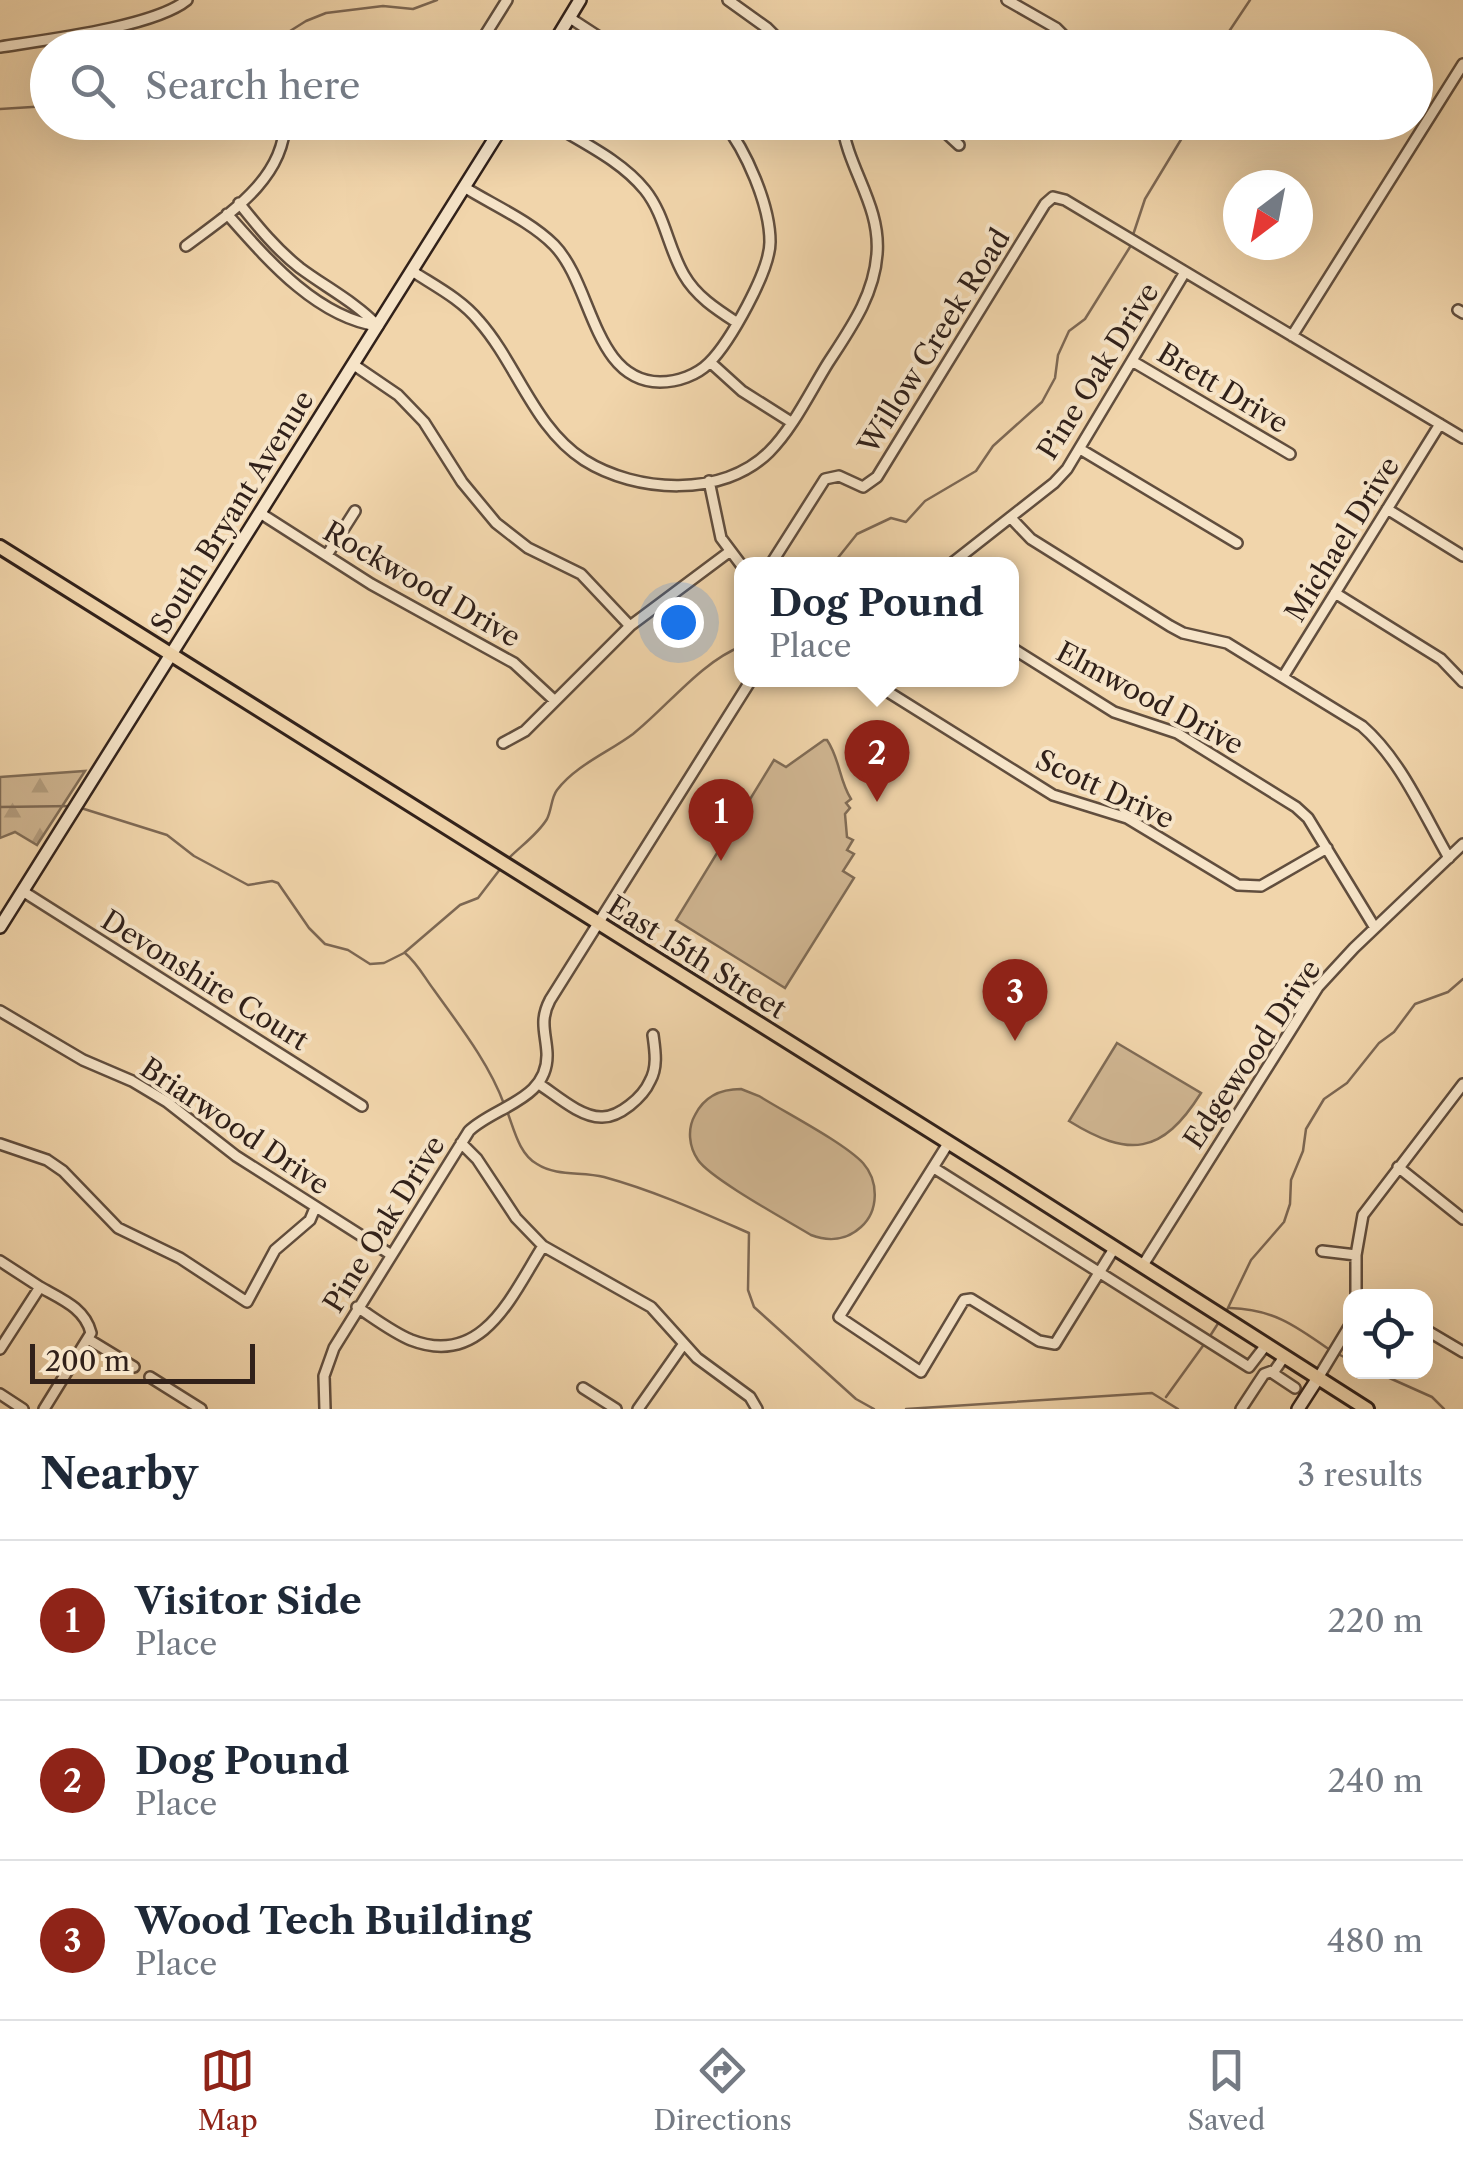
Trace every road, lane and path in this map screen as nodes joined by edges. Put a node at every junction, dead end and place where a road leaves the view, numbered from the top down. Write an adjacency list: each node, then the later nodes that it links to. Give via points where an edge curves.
1 (187, 0): 7 (street)
2 (507, 0): 8 (street)
3 (580, 0): 6 (street)
4 (728, 0): 11 (street)
5 (1007, 0): 12 (street)
6 (570, 18): 9 (street); 10 (street)
7 (97, 30)
8 (488, 30)
9 (563, 30)
10 (588, 30)
11 (769, 30)
12 (1058, 30)
13 (30, 42): 14 (street)
14 (0, 47)
15 (1463, 64): 16 (street)
16 (1433, 112)
17 (283, 140): 26 (street, via 273,166)
18 (494, 140): 25 (street, South Bryant Avenue)
19 (578, 140): 31 (street, via 644,188 684,275)
20 (734, 140): 31 (street, via 750,168 770,242 763,276)
21 (848, 140): 37 (street, via 874,217 875,274 861,310)
22 (955, 140): 24 (street)
23 (1415, 140): 33 (street)
24 (960, 144)
25 (464, 187): 29 (street, South Bryant Avenue); 35 (street, via 546,238 564,257 606,350 622,368 664,382)
26 (239, 204): 27 (street); 32 (street, via 297,266)
27 (227, 214): 28 (street); 32 (street, via 299,286 354,323)
28 (186, 246)
29 (412, 271): 32 (street, South Bryant Avenue); 42 (street, via 478,318 544,420 574,453 632,480)
30 (1185, 272): 33 (street); 34 (street, Pine Oak Drive); 53 (street, Willow Creek Road, via 1053,198 878,477 863,487 839,476 823,481)
31 (736, 322): 35 (street)
32 (378, 326): 36 (street, South Bryant Avenue)
33 (1292, 336): 38 (street)
34 (1132, 360): 40 (street, Pine Oak Drive); 41 (street, Brett Drive)
35 (710, 362): 37 (street, via 742,392)
36 (354, 365): 45 (street, South Bryant Avenue); 56 (street, via 424,422 496,523 581,574)
37 (791, 422): 42 (street, via 757,462)
38 (1440, 424): 39 (street); 43 (street, Michael Drive)
39 (1463, 438)
40 (1080, 449): 46 (street, Pine Oak Drive, via 1054,483); 47 (street)
41 (1290, 454)
42 (708, 481): 49 (street)
43 (1387, 509): 51 (street); 55 (street, Michael Drive)
44 (355, 512): 50 (street)
45 (260, 514): 50 (street, Rockwood Drive); 58 (street, South Bryant Avenue)
46 (1011, 518): 54 (street, Pine Oak Drive); 59 (street, via 1031,539 1179,631 1226,643)
47 (1237, 543)
48 (0, 546): 58 (main road, East 15th Street)
49 (729, 552): 52 (street); 56 (street)
50 (327, 556): 63 (street, Rockwood Drive, via 514,662)
51 (1463, 556)
52 (734, 557)
53 (775, 557)
54 (961, 557)
55 (1335, 592): 59 (street, Michael Drive); 60 (street, via 1441,659)
56 (630, 626): 63 (street)
57 (1019, 652): 66 (street, Elmwood Drive, via 1114,712 1184,736 1286,800 1308,818)
58 (172, 655): 68 (street, South Bryant Avenue); 69 (main road, East 15th Street)
59 (1283, 677): 67 (street, via 1380,742)
60 (1463, 682)
61 (747, 687): 69 (street)
62 (880, 687): 66 (street, Scott Drive, via 1053,795 1132,821 1238,885 1265,884)
63 (556, 700): 64 (street)
64 (503, 743)
65 (1463, 844): 67 (street, Edgewood Drive)
66 (1327, 848): 71 (street, Elmwood Drive)
67 (1448, 858): 71 (street, Edgewood Drive)
68 (24, 892): 70 (street, South Bryant Avenue); 76 (street, Devonshire Court)
69 (598, 924): 74 (street, via 544,1014 548,1052); 77 (main road, East 15th Street)
70 (0, 927)
71 (1375, 928): 90 (street, Edgewood Drive, via 1297,1017)
72 (0, 1011): 82 (street, Briarwood Drive, via 168,1102)
73 (653, 1034): 74 (street, via 650,1082 621,1113 600,1118)
74 (538, 1084): 78 (street, Pine Oak Drive, via 476,1124)
75 (1463, 1084): 80 (street)
76 (362, 1106)
77 (949, 1142): 81 (street); 85 (main road, East 15th Street)
78 (460, 1143): 84 (street); 87 (street, Pine Oak Drive)
79 (0, 1144): 82 (street, via 63,1170 118,1228 247,1302 275,1250)
80 (1398, 1167): 83 (street); 88 (street, via 1363,1215)
81 (934, 1168): 91 (street); 91 (street, via 840,1318 921,1372 964,1300 1054,1344)
82 (316, 1208): 87 (street, Briarwood Drive)
83 (1463, 1219)
84 (543, 1246): 94 (street, via 499,1316 475,1339 429,1346); 98 (street, via 652,1307)
85 (1115, 1247): 90 (main road, East 15th Street); 91 (street)
86 (1322, 1250): 88 (street)
87 (390, 1254): 94 (street, Pine Oak Drive)
88 (1356, 1254): 93 (street)
89 (0, 1261): 92 (street)
90 (1143, 1265): 99 (main road, East 15th Street)
91 (1099, 1270): 99 (street, via 1249,1366)
92 (40, 1286): 97 (street, via 88,1320); 100 (street)
93 (1356, 1289)
94 (357, 1307): 113 (street, Pine Oak Drive, via 328,1362)
95 (1433, 1334): 101 (street)
96 (1343, 1337): 106 (street)
97 (88, 1339): 103 (street); 111 (street)
98 (682, 1345): 115 (street); 116 (street)
99 (1266, 1345): 102 (main road, East 15th Street)
100 (0, 1349)
101 (1463, 1352)
102 (1284, 1357): 104 (street); 106 (main road, East 15th Street)
103 (134, 1367)
104 (1271, 1372): 108 (street); 117 (street)
105 (150, 1378): 112 (street)
106 (1318, 1378): 118 (street); 119 (main road, East 15th Street)
107 (583, 1388): 114 (street)
108 (1295, 1388)
109 (0, 1394): 110 (street)
110 (23, 1409)
111 (44, 1409)
112 (201, 1409)
113 (325, 1409)
114 (616, 1409)
115 (638, 1409)
116 (757, 1409)
117 (1241, 1409)
118 (1298, 1409)
119 (1367, 1409)

